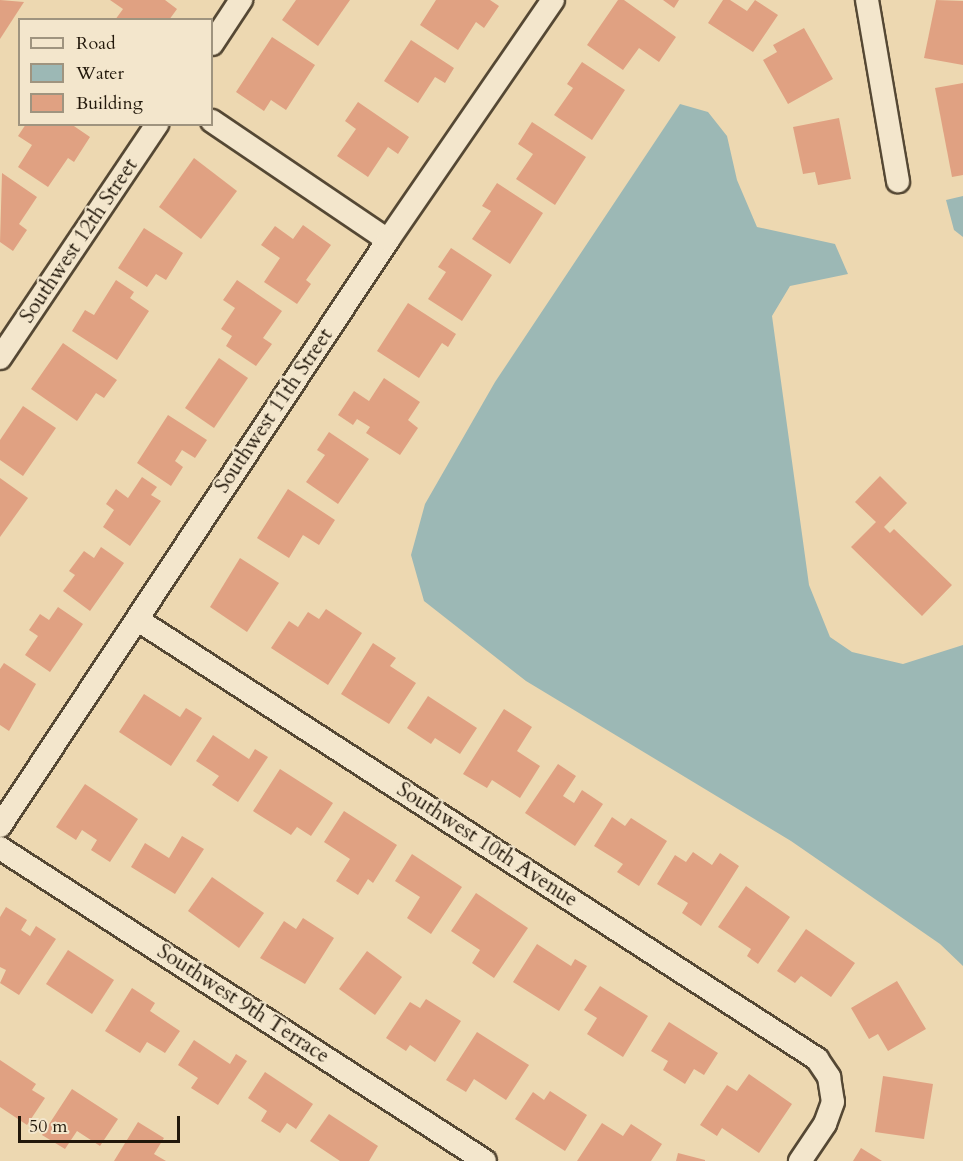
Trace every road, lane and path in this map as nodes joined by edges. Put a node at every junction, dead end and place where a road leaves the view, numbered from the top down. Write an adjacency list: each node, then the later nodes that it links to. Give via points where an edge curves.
1 (241, 0): 4 (street)
2 (553, 0): 8 (street, Southwest 11th Street)
3 (867, 0): 7 (street)
4 (213, 42)
5 (213, 122): 8 (street)
6 (156, 126): 9 (street, Southwest 12th Street)
7 (898, 181)
8 (388, 240): 10 (street, Southwest 11th Street)
9 (0, 358)
10 (138, 620): 11 (street, Southwest 11th Street); 14 (street, Southwest 10th Avenue, via 817,1059 829,1077 833,1102 825,1124)
11 (0, 826)
12 (0, 848): 13 (street, Southwest 9th Terrace)
13 (485, 1161)
14 (800, 1161)

